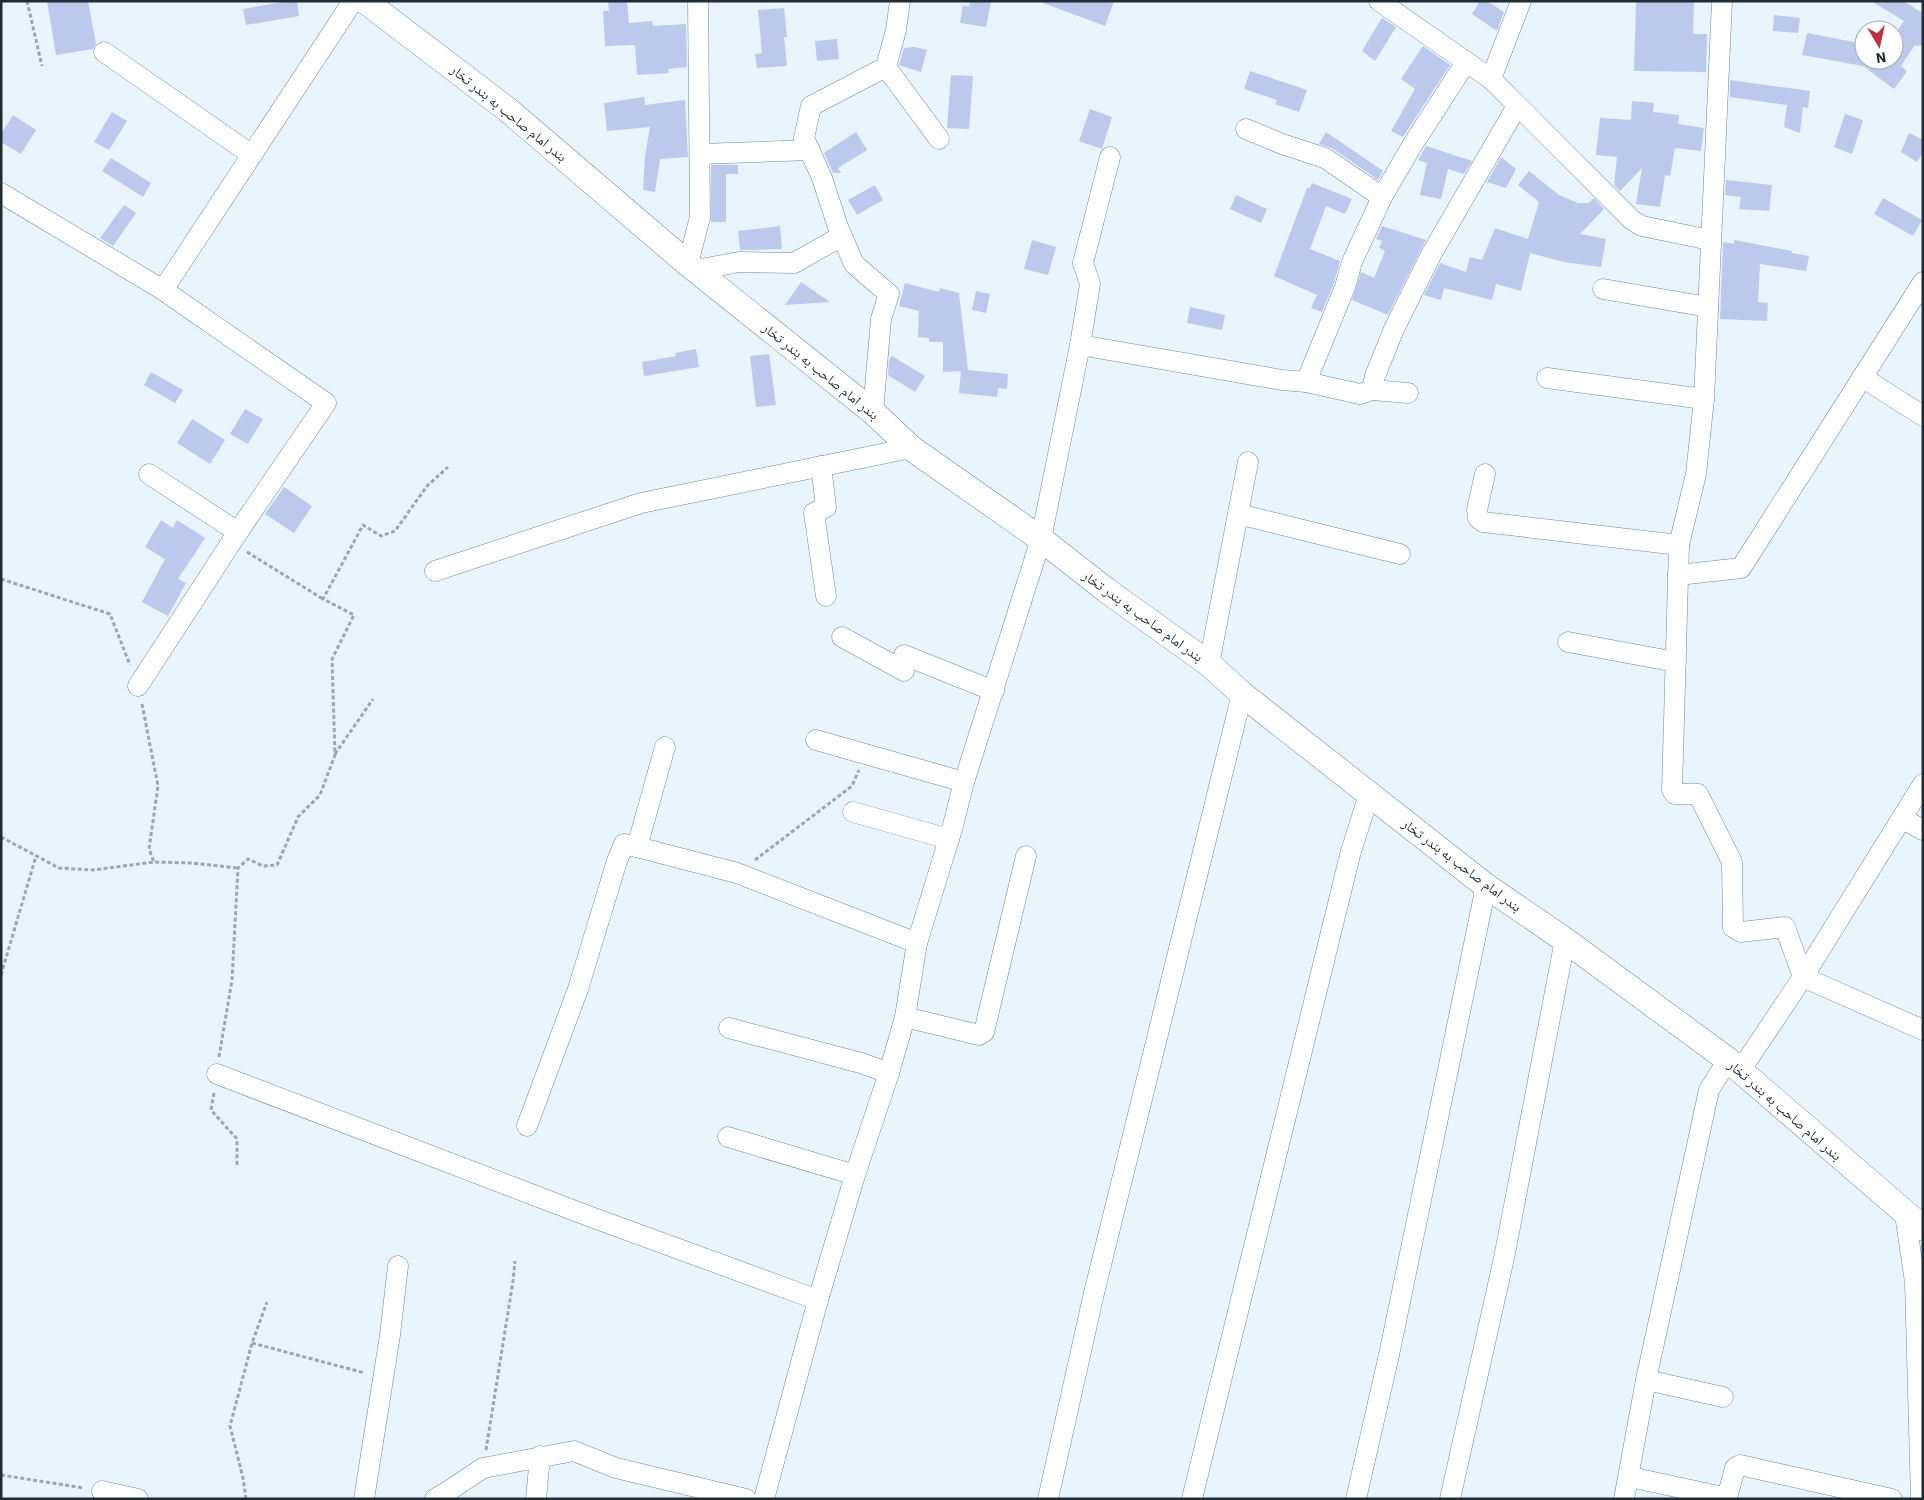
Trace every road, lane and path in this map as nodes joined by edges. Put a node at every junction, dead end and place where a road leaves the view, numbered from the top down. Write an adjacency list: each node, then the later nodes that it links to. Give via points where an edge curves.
1 (27, 1): 11 (path)
2 (353, 1): 19 (street)
3 (366, 1): 25 (main road, بندر امام صاحب به بندر تخار, via 508,110)
4 (698, 1): 18 (street)
5 (900, 1): 12 (street)
6 (1379, 1): 10 (street)
7 (1521, 1): 13 (street)
8 (1722, 1): 24 (street)
9 (104, 52): 19 (street)
10 (1466, 62): 13 (street); 22 (street, via 1412,144)
11 (42, 66)
12 (886, 67): 16 (street); 17 (street, via 811,106 804,138)
13 (1491, 79): 14 (street)
14 (1518, 106): 24 (street, via 1632,220 1642,226); 34 (street, via 1432,253 1394,329 1374,376)
15 (1246, 129): 22 (street, via 1326,158)
16 (939, 139)
17 (810, 150): 18 (street); 23 (street)
18 (700, 154): 25 (street, via 700,217)
19 (252, 155): 28 (street)
20 (1110, 157): 30 (street, via 1083,263 1090,284)
21 (1, 193): 28 (street)
22 (1382, 197): 33 (street, via 1352,262)
23 (842, 236): 25 (street, via 794,263 739,262); 37 (street, via 854,264 889,294 881,319)
24 (1710, 240): 29 (street)
25 (692, 267): 37 (main road, بندر امام صاحب به بندر تخار)
26 (1923, 282): 31 (street)
27 (1603, 289): 29 (street)
28 (163, 290): 46 (street, via 326,403)
29 (1708, 307): 36 (street)
30 (1080, 345): 33 (street); 47 (street)
31 (1862, 377): 38 (street); 51 (street, via 1741,568)
32 (1547, 378): 36 (street)
33 (1306, 382): 34 (street, via 1360,394)
34 (1372, 390): 35 (street)
35 (1408, 393)
36 (1704, 399): 48 (street, via 1696,474)
37 (873, 412): 39 (main road, بندر امام صاحب به بندر تخار)
38 (1923, 416)
39 (911, 448): 41 (street); 47 (main road, بندر امام صاحب به بندر تخار)
40 (1248, 462): 45 (street)
41 (820, 466): 50 (street, via 641,503); 53 (street, via 826,507 814,513)
42 (448, 467): 54 (path, via 427,486 395,532 381,536 363,525)
43 (149, 474): 46 (street)
44 (1485, 474): 48 (street, via 1477,510 1478,518 1483,522)
45 (1238, 514): 49 (street); 58 (street)
46 (235, 537): 54 (path); 59 (street)
47 (1040, 539): 58 (main road, بندر امام صاحب به بندر تخار); 60 (street)
48 (1679, 545): 51 (street)
49 (1400, 554)
50 (435, 571)
51 (1678, 576): 57 (street)
52 (1, 579): 59 (path, via 110,614)
53 (826, 596)
54 (323, 599): 66 (path, via 354,616 332,659)
55 (842, 636): 60 (street, via 904,671 904,655)
56 (1568, 642): 57 (street)
57 (1676, 662): 85 (street, via 1672,790 1675,794 1698,794 1732,862 1733,927 1741,932 1786,927)
58 (1209, 664): 61 (main road, بندر امام صاحب به بندر تخار)
59 (138, 686): 78 (path, via 158,786 149,849)
60 (994, 691): 67 (street)
61 (1242, 694): 69 (main road, بندر امام صاحب به بندر تخار); 118 (street, via 1094,1294)
62 (374, 699): 66 (path)
63 (816, 740): 65 (street)
64 (666, 747): 75 (street)
65 (865, 754): 67 (street); 80 (path, via 852,786)
66 (335, 755): 79 (path, via 320,794 298,817 278,865 263,866 248,859)
67 (964, 782): 74 (street)
68 (1923, 784): 71 (street)
69 (1369, 794): 81 (main road, بندر امام صاحب به بندر تخار); 119 (street, via 1350,855)
70 (853, 812): 74 (street)
71 (1902, 818): 72 (street); 85 (street)
72 (1923, 830)
73 (1, 837): 76 (path)
74 (949, 839): 83 (street)
75 (637, 847): 80 (street); 92 (street, via 624,844 578,989)
76 (36, 856): 78 (path, via 59,868 93,870); 84 (path)
77 (1026, 856): 86 (street, via 984,1032 978,1035)
78 (154, 862): 79 (path)
79 (238, 868): 91 (path, via 232,980)
80 (737, 873): 83 (street)
81 (1486, 886): 82 (main road, بندر امام صاحب به بندر تخار); 120 (street)
82 (1565, 940): 89 (main road, بندر امام صاحب به بندر تخار); 121 (street, via 1504,1258)
83 (917, 943): 86 (street)
84 (1, 975)
85 (1803, 978): 88 (street); 89 (street)
86 (905, 1017): 90 (street)
87 (729, 1028): 90 (street)
88 (1923, 1030)
89 (1734, 1066): 96 (main road, بندر امام صاحب به بندر تخار); 103 (street, via 1709,1090)
90 (889, 1073): 95 (street)
91 (217, 1074): 94 (path, via 212,1110 237,1139); 99 (street)
92 (527, 1126)
93 (728, 1138): 95 (street)
94 (237, 1167)
95 (855, 1175): 99 (street)
96 (1914, 1221): 124 (street)
97 (515, 1261): 106 (path)
98 (398, 1266): 102 (street)
99 (818, 1300): 117 (street)
100 (267, 1302): 101 (path)
101 (252, 1343): 102 (path); 112 (path, via 230,1426)
102 (384, 1378): 113 (street)
103 (1646, 1380): 104 (street); 108 (street)
104 (1723, 1397)
105 (540, 1456): 106 (street); 115 (street); 116 (street, via 574,1451 616,1468)
106 (483, 1468): 110 (street)
107 (1, 1475): 109 (path)
108 (1630, 1476): 122 (street); 123 (street, via 1723,1497 1728,1494 1734,1468 1740,1466)
109 (102, 1491): 111 (street)
110 (453, 1494): 114 (street)
111 (138, 1499)
112 (246, 1499)
113 (364, 1499)
114 (435, 1499)
115 (536, 1499)
116 (746, 1499)
117 (764, 1499)
118 (1048, 1499)
119 (1192, 1499)
120 (1356, 1499)
121 (1450, 1499)
122 (1624, 1499)
123 (1892, 1499)
124 (1921, 1499)

